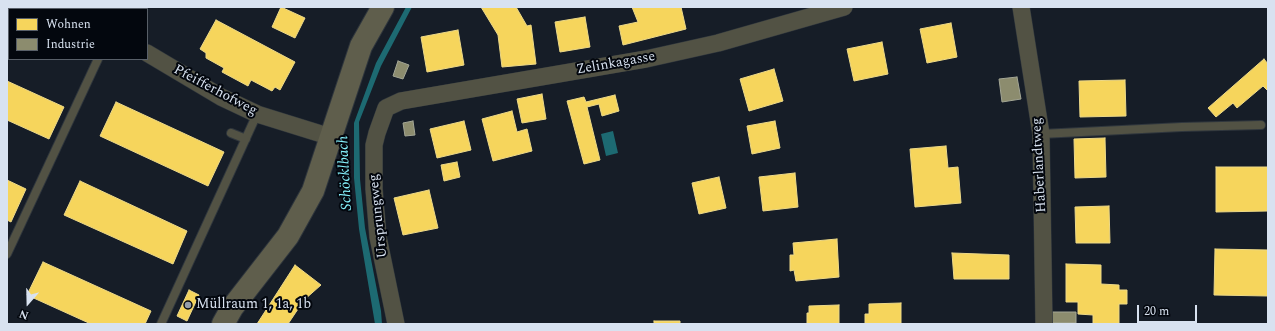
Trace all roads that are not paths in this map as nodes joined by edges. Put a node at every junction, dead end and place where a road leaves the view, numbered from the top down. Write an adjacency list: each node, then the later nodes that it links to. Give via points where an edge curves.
1 (383, 7): 11 (main road, via 361,46)
2 (844, 7): 6 (street, Zelinkagasse, via 718,43 646,59 401,101)
3 (1022, 7): 10 (street, Haberlandtweg)
4 (148, 54): 7 (street, Pfeifferhofweg, via 221,97)
5 (98, 60): 13 (lane)
6 (386, 108): 16 (street, Ursprungweg, via 374,146 374,189 378,237)
7 (257, 114): 11 (street, Pfeifferhofweg); 12 (lane)
8 (1261, 126): 10 (lane)
9 (231, 133): 12 (lane)
10 (1041, 134): 17 (street, Haberlandtweg)
11 (331, 137): 15 (main road, via 313,191 288,236 232,308)
12 (246, 139): 14 (lane)
13 (7, 254)
14 (161, 324)
15 (223, 324)
16 (396, 324)
17 (1044, 324)

